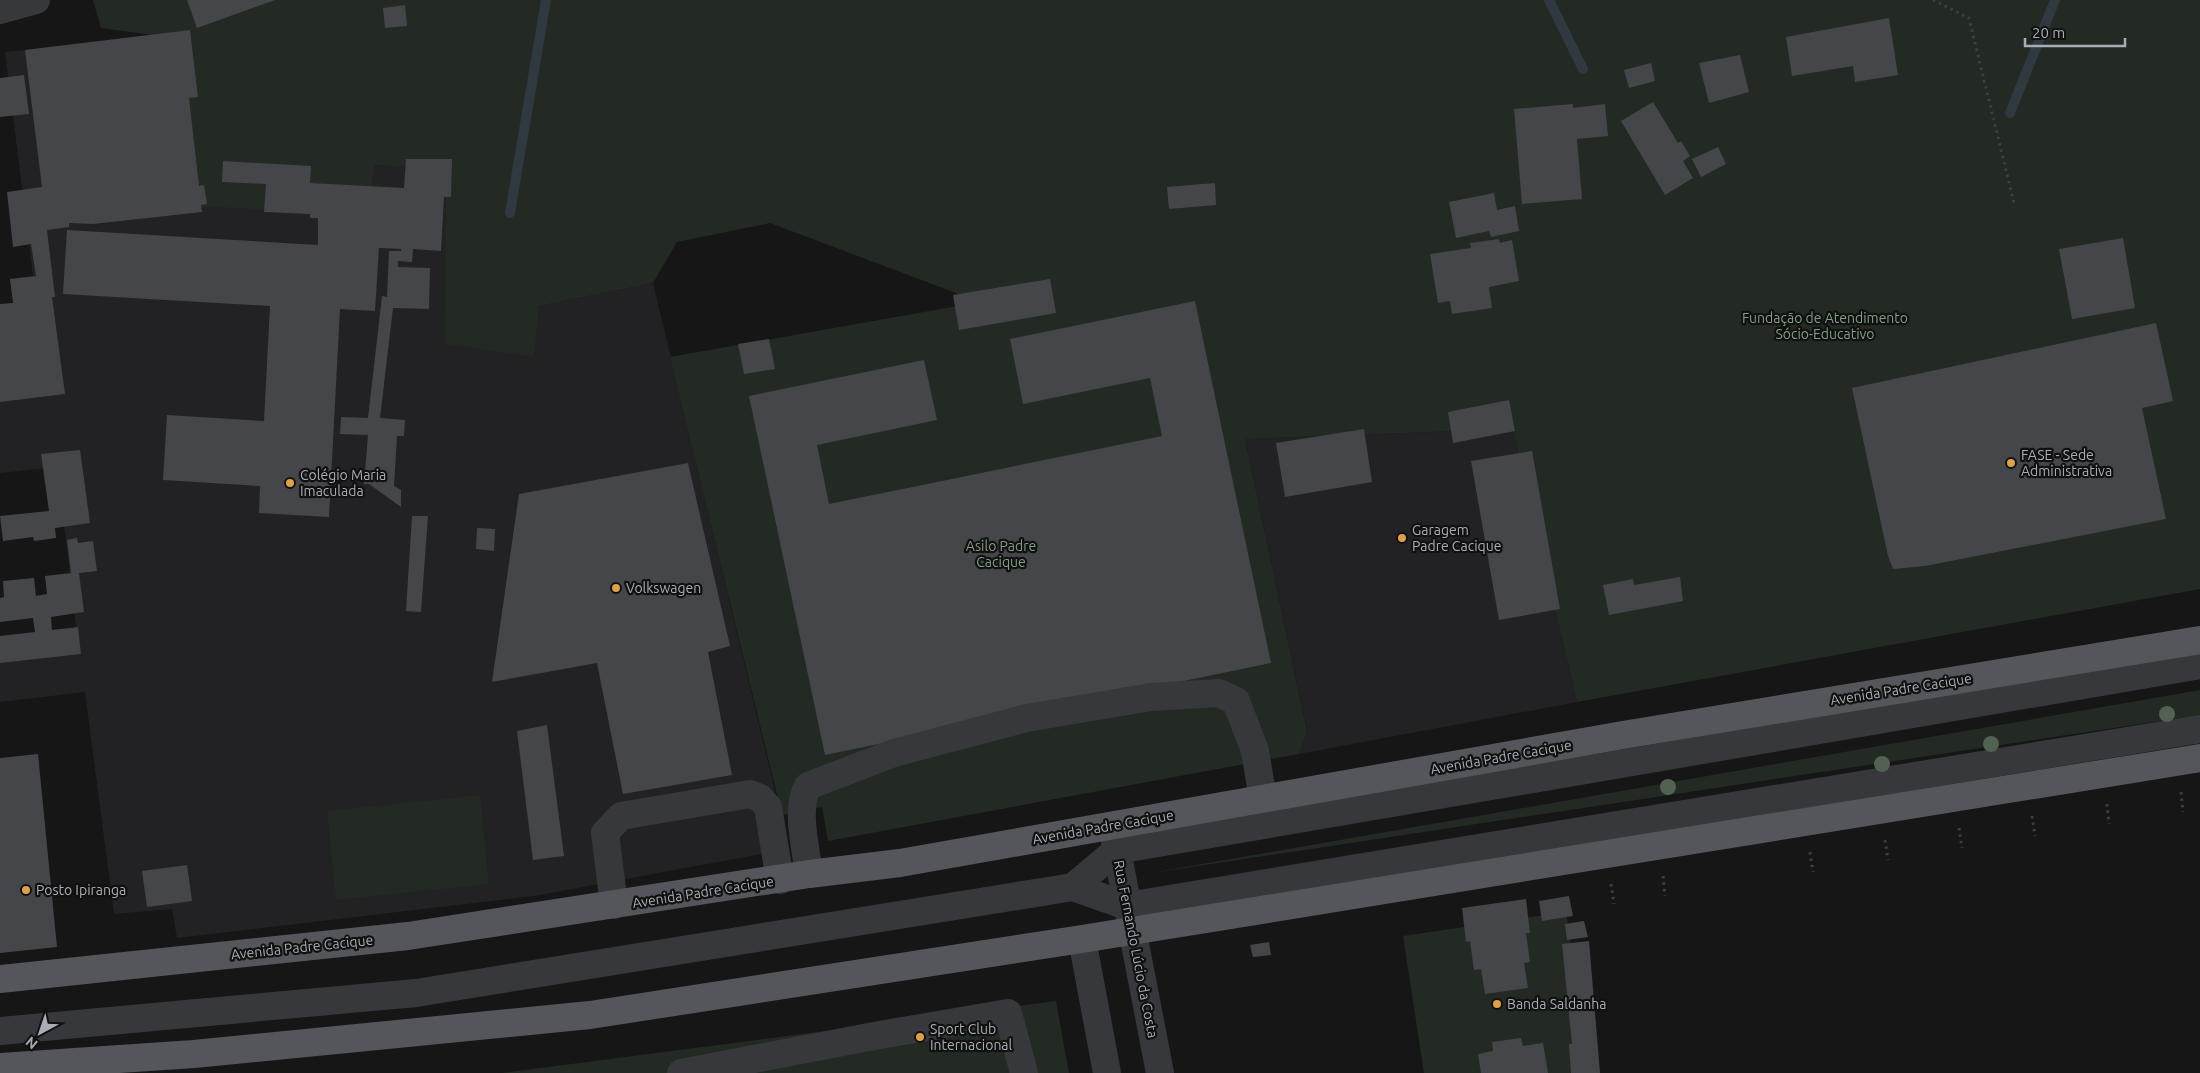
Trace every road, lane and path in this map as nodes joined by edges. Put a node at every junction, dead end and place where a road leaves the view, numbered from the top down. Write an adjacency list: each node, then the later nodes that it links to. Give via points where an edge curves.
1 (36, 0): 3 (street)
2 (1932, 0): 4 (path, via 1969,18)
3 (0, 10)
4 (2014, 203)
5 (2198, 647): 8 (main road, Avenida Padre Cacique, via 1623,736); 9 (street)
6 (2200, 729): 14 (street)
7 (2200, 758): 14 (main road)
8 (1263, 799): 9 (main road, Avenida Padre Cacique); 10 (street, via 1255,751 1236,701 1219,693 1151,697 1026,718 894,753 808,786 801,808)
9 (1115, 838): 10 (main road, Avenida Padre Cacique); 12 (street); 14 (street, Rua Fernando Lúcio da Costa)
10 (809, 874): 11 (main road, Avenida Padre Cacique)
11 (780, 880): 13 (main road, Avenida Padre Cacique); 13 (street, via 768,808 760,798 750,794 621,816 606,833)
12 (1073, 886): 14 (street); 17 (street, via 416,993)
13 (614, 905): 16 (main road, Avenida Padre Cacique, via 408,936)
14 (1129, 918): 15 (main road); 22 (street, Rua Fernando Lúcio da Costa)
15 (1082, 939): 18 (main road, via 590,1016 194,1054); 21 (street)
16 (0, 979)
17 (0, 1031)
18 (0, 1067)
19 (681, 1073): 20 (street, via 1008,1013)
20 (1024, 1073)
21 (1107, 1073)
22 (1160, 1073)

